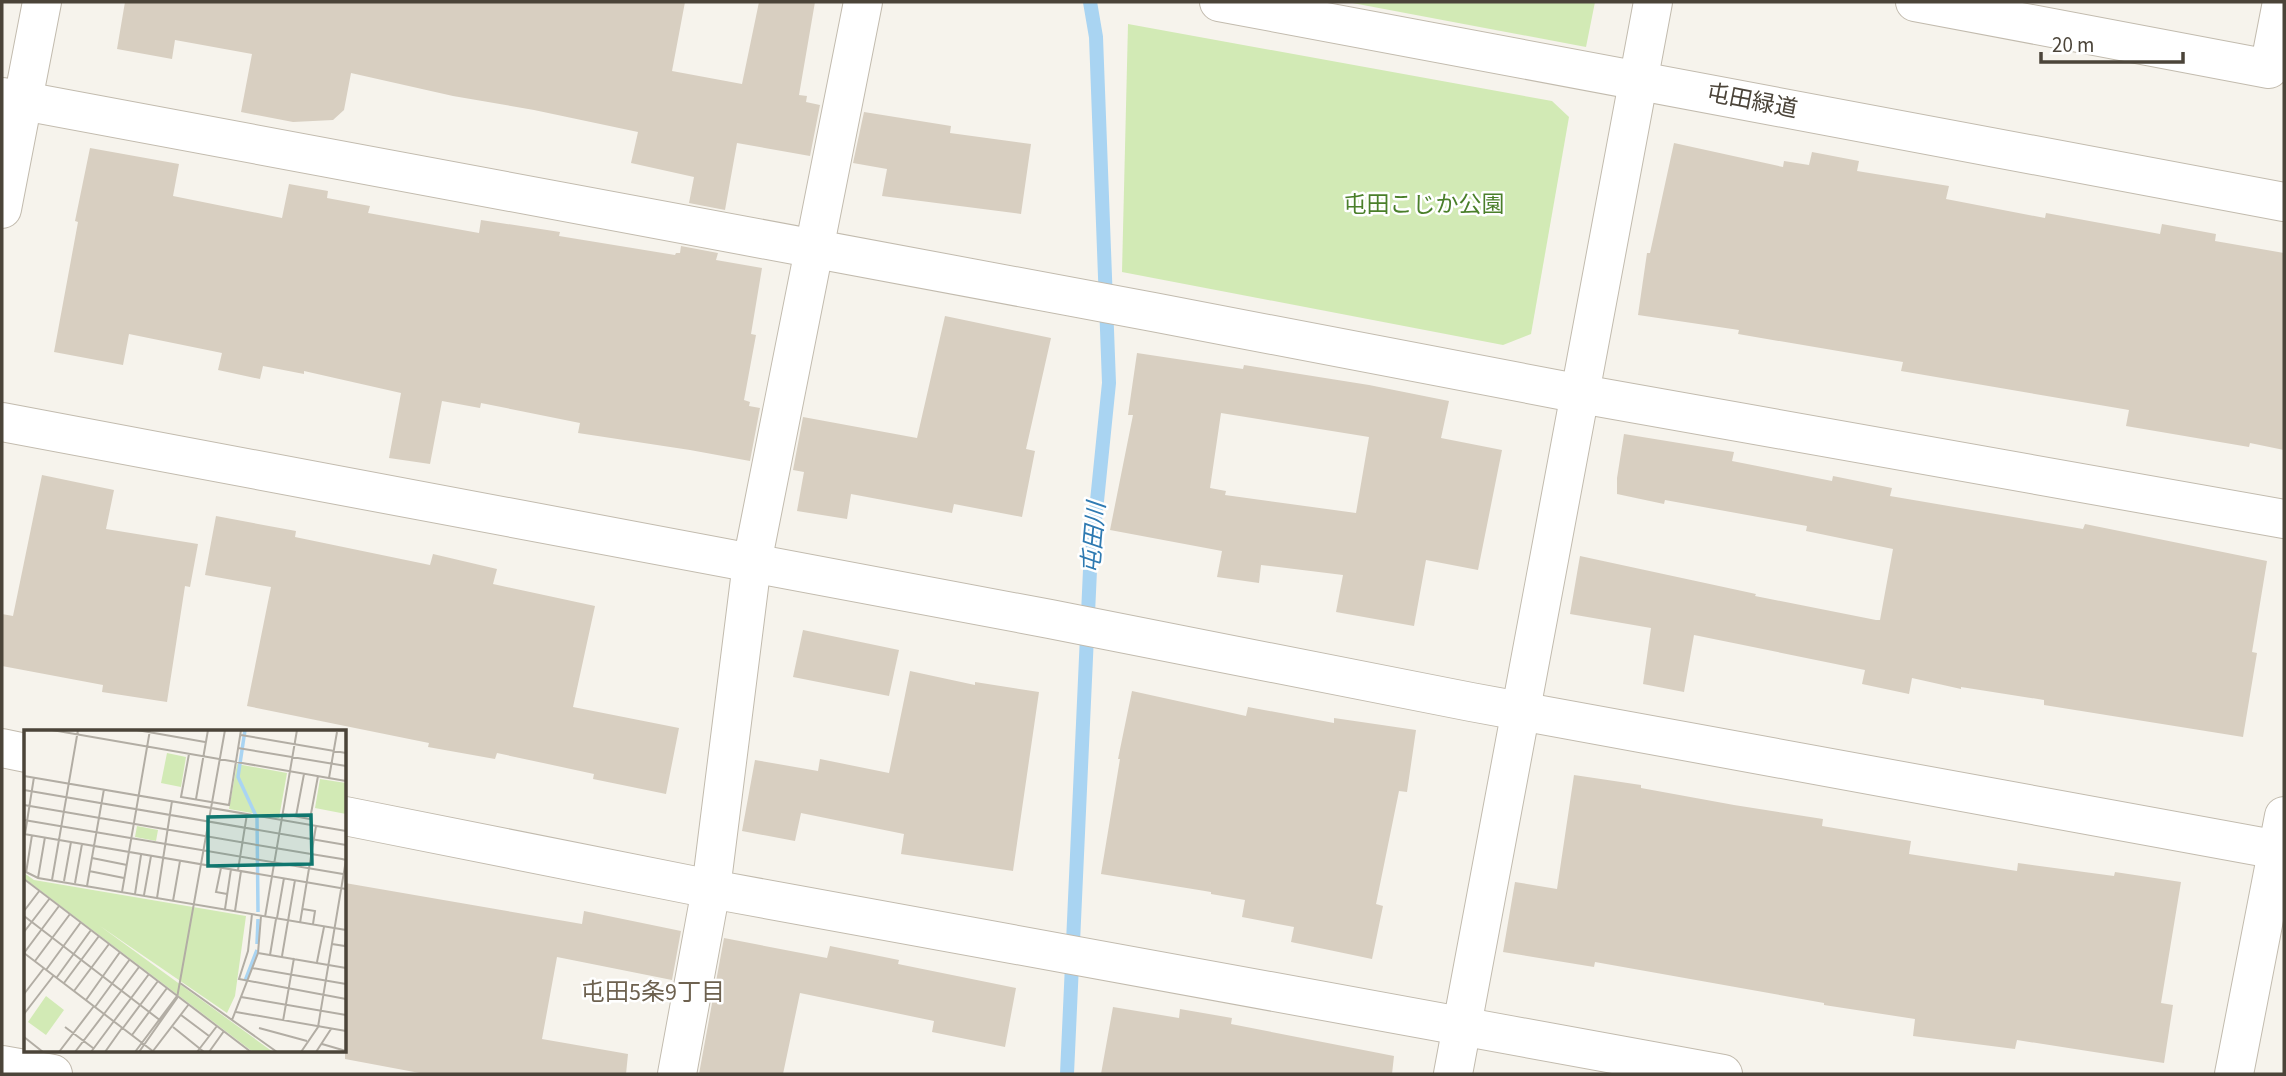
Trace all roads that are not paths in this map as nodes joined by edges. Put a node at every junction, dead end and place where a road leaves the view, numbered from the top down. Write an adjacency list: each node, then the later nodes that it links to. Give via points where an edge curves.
1 (42, 2): 9 (street)
2 (863, 2): 12 (street)
3 (1219, 2): 8 (street, 屯田緑道)
4 (1653, 2): 8 (street)
5 (1915, 2): 7 (street)
6 (2282, 2): 7 (street, via 2269,69)
7 (1963, 6)
8 (1638, 80): 10 (street, 屯田緑道); 13 (street)
9 (12, 99): 11 (street); 12 (street)
10 (2284, 202)
11 (2, 209)
12 (814, 249): 13 (street); 16 (street)
13 (1581, 394): 15 (street); 17 (street)
14 (2, 422): 16 (street)
15 (2284, 519)
16 (752, 563): 17 (street); 22 (street)
17 (1520, 710): 21 (street); 23 (street)
18 (2, 748): 19 (street)
19 (24, 753)
20 (346, 816): 22 (street)
21 (2282, 839): 29 (street)
22 (711, 889): 23 (street); 26 (street)
23 (1461, 1027): 27 (street); 28 (street)
24 (2, 1065): 25 (street)
25 (53, 1074)
26 (677, 1074)
27 (1453, 1074)
28 (1723, 1074)
29 (2234, 1074)

